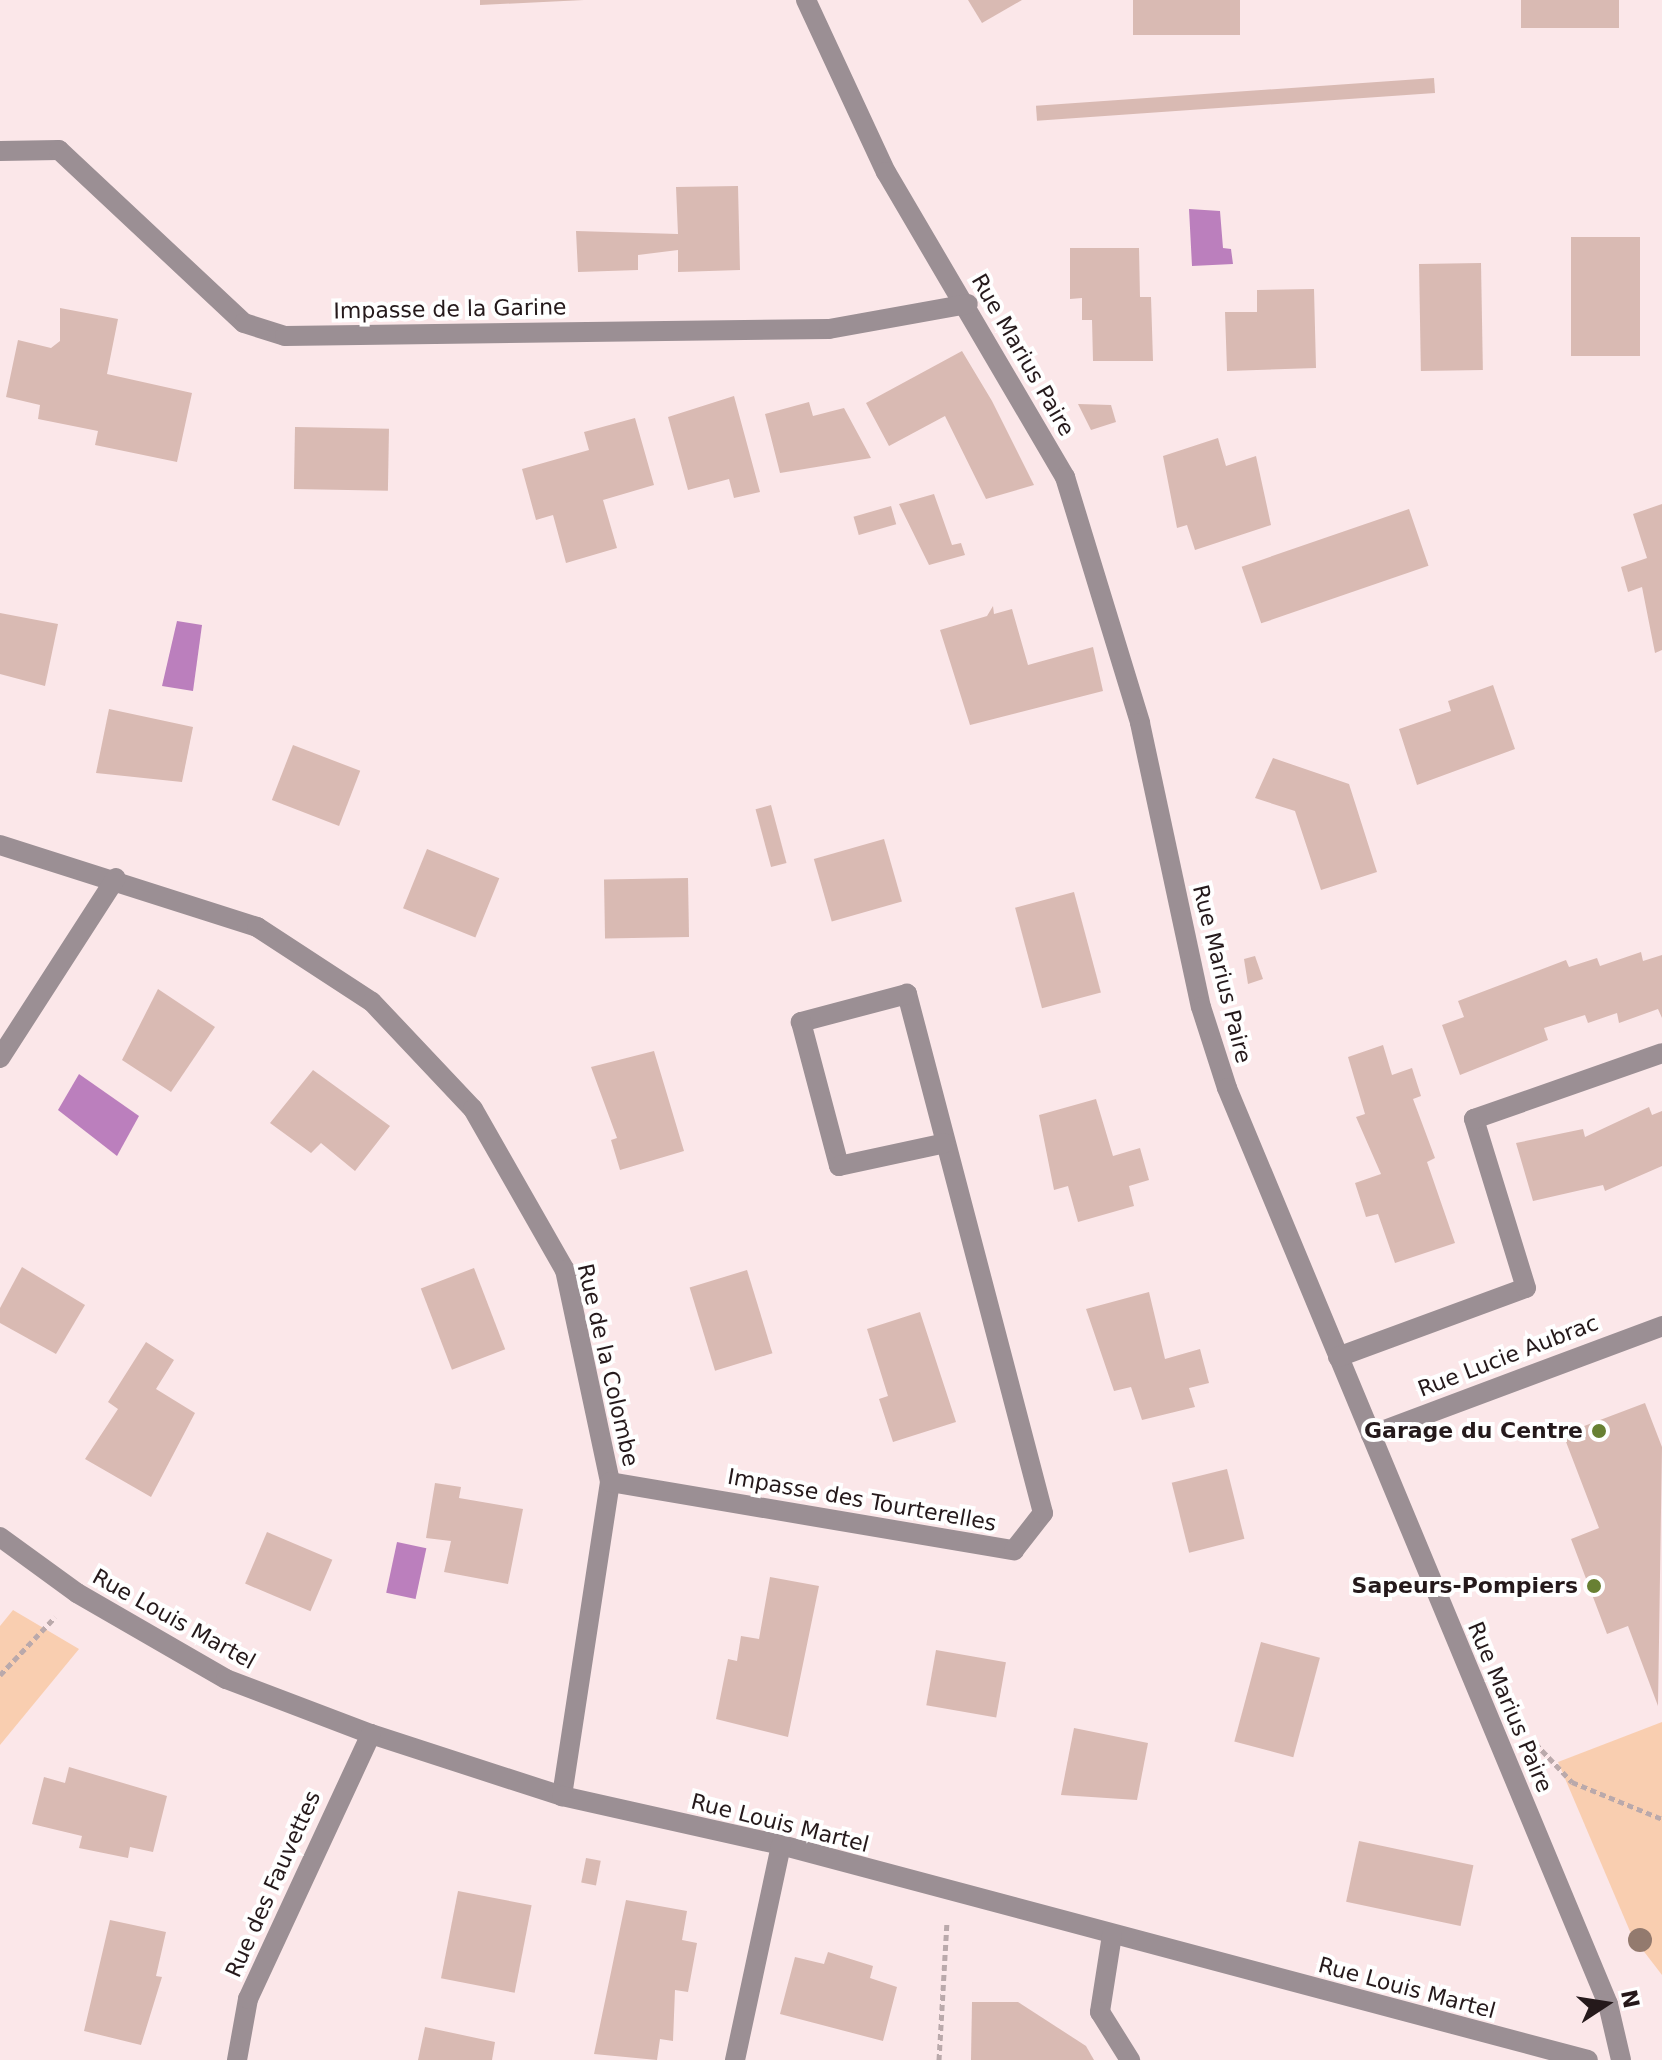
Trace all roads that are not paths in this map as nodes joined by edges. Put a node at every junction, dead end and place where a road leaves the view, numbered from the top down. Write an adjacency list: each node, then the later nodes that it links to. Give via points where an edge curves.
1 (806, 0): 3 (street, Rue Marius Paire, via 886,172)
2 (0, 151): 3 (street, Impasse de la Garine, via 59,150 244,323 285,336 829,329)
3 (968, 304): 10 (street, Rue Marius Paire, via 1065,477 1140,723 1201,1007)
4 (0, 845): 5 (street, Rue de la Colombe)
5 (116, 878): 7 (street); 12 (street, Rue de la Colombe, via 270,936 372,1002 473,1109 565,1270)
6 (1662, 1053): 10 (street, via 1474,1119 1526,1288)
7 (0, 1058)
8 (945, 1143): 8 (street, Impasse des Tourterelles, via 907,994 801,1022 839,1166); 12 (street, Impasse des Tourterelles, via 1043,1513 1014,1550)
9 (1662, 1326): 11 (street, Rue Lucie Aubrac)
10 (1338, 1357): 11 (street, Rue Marius Paire)
11 (1371, 1435): 22 (street, Rue Marius Paire, via 1608,2004)
12 (610, 1482): 15 (street, Rue de la Colombe)
13 (0, 1537): 14 (street, Rue Louis Martel, via 77,1593 226,1679)
14 (371, 1734): 15 (street, Rue Louis Martel); 18 (street, Rue des Fauvettes, via 248,1999)
15 (562, 1796): 16 (street, Rue Louis Martel)
16 (781, 1845): 17 (street, Rue Louis Martel); 19 (street)
17 (1112, 1935): 20 (street, via 1100,2012); 21 (street, Rue Louis Martel)
18 (237, 2060)
19 (735, 2060)
20 (1130, 2060)
21 (1588, 2060)
22 (1621, 2060)

